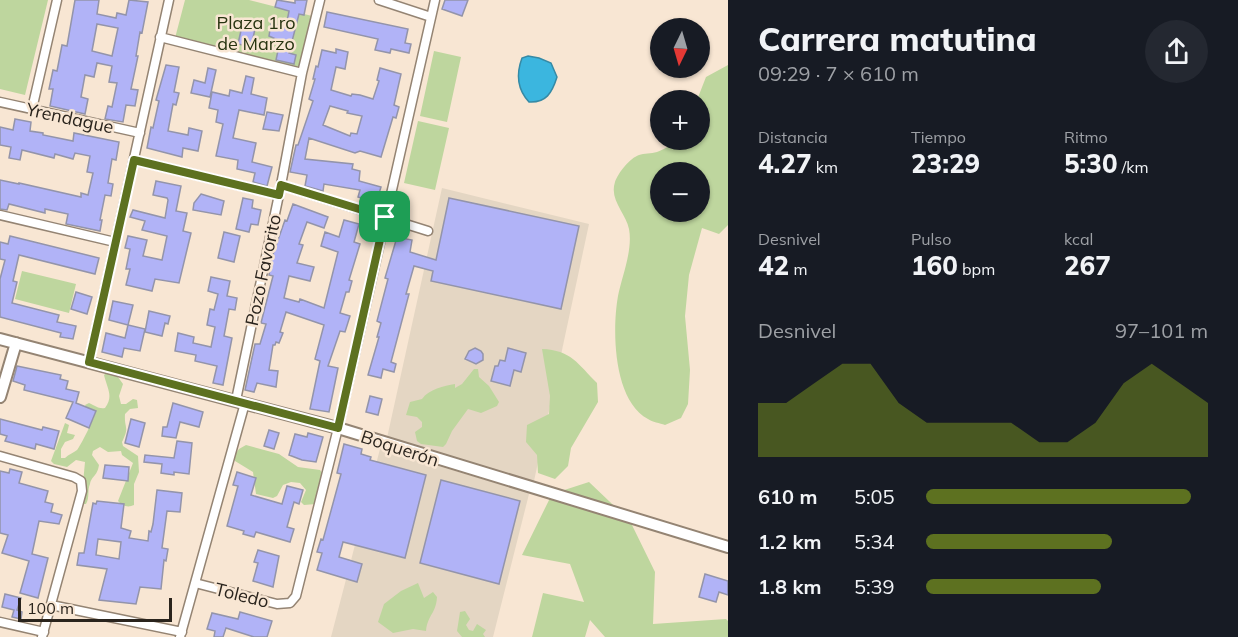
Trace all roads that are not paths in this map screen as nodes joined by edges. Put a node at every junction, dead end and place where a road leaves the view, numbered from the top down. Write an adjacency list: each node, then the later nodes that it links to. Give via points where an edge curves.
1 (57, 0): 10 (street)
2 (168, 0): 7 (street)
3 (320, 0): 8 (street, Pozo Favorito)
4 (379, 0): 6 (street)
5 (435, 0): 6 (street)
6 (431, 17): 16 (street)
7 (160, 37): 8 (street); 11 (street)
8 (302, 73): 13 (street, Pozo Favorito)
9 (0, 102): 10 (street, Yrendague)
10 (32, 110): 11 (street, Yrendague)
11 (140, 133): 12 (street)
12 (134, 160): 14 (street); 18 (street)
13 (281, 185): 14 (street, Pozo Favorito); 16 (street)
14 (279, 195): 23 (street, Pozo Favorito)
15 (0, 215): 18 (street)
16 (385, 217): 17 (street); 24 (street)
17 (428, 231)
18 (115, 242): 21 (street)
19 (0, 339): 20 (street, Boquerón)
20 (16, 343): 21 (street, Boquerón); 22 (street)
21 (89, 362): 23 (street, Boquerón)
22 (0, 397)
23 (240, 402): 24 (street, Boquerón); 27 (street, Pozo Favorito)
24 (338, 428): 26 (street, Boquerón); 27 (street, Toledo, via 296,596 290,603 277,604)
25 (0, 456): 28 (street, via 81,481 82,491)
26 (728, 547)
27 (195, 583): 31 (street, Pozo Favorito)
28 (51, 605): 30 (street); 31 (street)
29 (0, 622): 30 (street)
30 (43, 634)
31 (181, 634)

